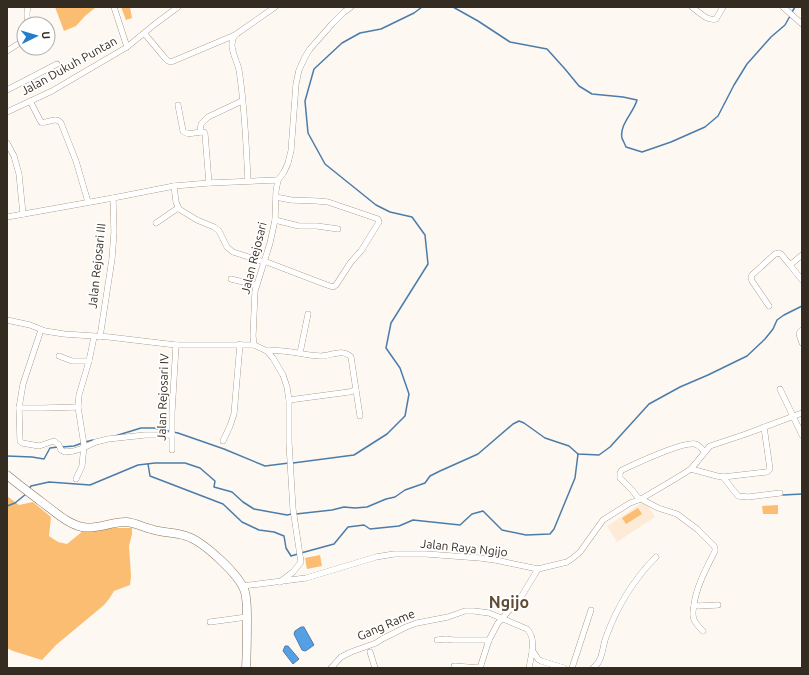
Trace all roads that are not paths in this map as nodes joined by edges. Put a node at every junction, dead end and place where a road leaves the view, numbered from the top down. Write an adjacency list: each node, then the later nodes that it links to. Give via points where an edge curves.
1 (114, 7): 12 (street, Jalan Dukuh Puntan)
2 (178, 7): 9 (street)
3 (275, 7): 10 (street)
4 (351, 7): 23 (street, Jalan Rejosari, via 310,49 302,63 296,84 291,152)
5 (692, 7): 6 (street, via 707,19 714,20)
6 (723, 7)
7 (784, 8): 8 (street)
8 (802, 24)
9 (144, 33): 10 (street, via 171,62); 12 (street)
10 (235, 35): 17 (street, via 232,46)
11 (16, 45): 13 (street)
12 (127, 47): 16 (street, Jalan Dukuh Puntan)
13 (7, 51)
14 (56, 64): 15 (street)
15 (7, 90)
16 (30, 101): 19 (street, Jalan Dukuh Puntan); 28 (street, via 41,122 56,120 61,123)
17 (242, 101): 20 (street, via 208,117 201,124); 22 (street)
18 (178, 105): 20 (street, via 183,132)
19 (7, 112)
20 (200, 132): 24 (street, via 205,134)
21 (7, 142): 30 (street, via 20,174)
22 (248, 180): 23 (street); 24 (street)
23 (278, 180): 26 (street, Jalan Rejosari)
24 (209, 183): 25 (street)
25 (174, 186): 27 (street); 29 (street)
26 (276, 197): 32 (street, Jalan Rejosari); 36 (street, via 328,202 378,219 378,222 361,251 333,287)
27 (112, 198): 28 (street); 46 (street, Jalan Rejosari III, via 112,259)
28 (88, 202): 30 (street)
29 (178, 208): 33 (street); 36 (street, via 214,227 231,250)
30 (23, 214): 31 (street)
31 (7, 217)
32 (275, 220): 34 (street, via 299,226); 36 (street, Jalan Rejosari)
33 (156, 223)
34 (338, 229)
35 (802, 255): 37 (street)
36 (264, 261): 40 (street, Jalan Rejosari)
37 (790, 265): 39 (street); 41 (street, via 781,254 775,254 752,275 752,281)
38 (231, 279): 40 (street)
39 (802, 280)
40 (256, 285): 50 (street, Jalan Rejosari)
41 (769, 306)
42 (308, 314): 52 (street)
43 (7, 320): 44 (street)
44 (41, 330): 46 (street); 59 (street)
45 (802, 330): 47 (street, via 799,338)
46 (97, 337): 48 (street); 54 (street, Jalan Rejosari III)
47 (802, 343)
48 (176, 344): 49 (street); 64 (street, Jalan Rejosari IV)
49 (240, 344): 50 (street); 66 (street, via 234,414)
50 (254, 345): 51 (street)
51 (267, 351): 52 (street); 57 (street, via 283,375)
52 (300, 353): 56 (street, via 320,356 337,352 348,354 351,357)
53 (59, 356): 54 (street, via 72,361)
54 (89, 361): 58 (street, Jalan Rejosari III)
55 (780, 389): 62 (street)
56 (356, 390): 57 (street); 61 (street)
57 (289, 400): 78 (street, via 293,508 301,562)
58 (78, 407): 59 (street); 67 (street)
59 (18, 408): 67 (street, via 22,443 39,446 54,441 65,452 74,451)
60 (802, 413): 62 (street, Jalan Raya Ngijo)
61 (360, 416)
62 (793, 416): 63 (street, Jalan Raya Ngijo); 65 (street)
63 (764, 428): 69 (street, Jalan Raya Ngijo, via 712,444); 72 (street, via 769,471)
64 (172, 432): 67 (street); 68 (street, Jalan Rejosari IV)
65 (802, 435)
66 (222, 441)
67 (84, 444): 73 (street, via 82,466)
68 (172, 450)
69 (704, 452): 70 (street, Jalan Raya Ngijo); 75 (street, via 697,444 686,444 651,456 622,470 620,478)
70 (691, 469): 72 (street); 75 (street, Jalan Raya Ngijo)
71 (7, 475): 79 (main road, via 64,518 82,527 92,528 129,522 191,538 214,554)
72 (723, 477): 74 (street, via 738,496)
73 (76, 479)
74 (780, 493)
75 (640, 499): 77 (street, Jalan Raya Ngijo, via 604,520 574,558); 80 (street, via 677,514 697,529 715,548)
76 (656, 557): 99 (street, via 618,610 605,638 598,665)
77 (538, 570): 78 (street, Jalan Raya Ngijo, via 480,558 394,554 306,578); 84 (street, via 521,597)
78 (280, 582): 79 (street, Jalan Raya Ngijo)
79 (243, 586): 83 (main road)
80 (694, 605): 81 (street); 86 (street, via 692,615)
81 (718, 605)
82 (591, 610): 98 (street)
83 (247, 617): 85 (street); 92 (main road)
84 (502, 619): 88 (street); 89 (street, Gang Rame, via 530,632); 93 (street, Gang Rame, via 489,613 474,611 417,623 341,657)
85 (210, 622)
86 (703, 631)
87 (437, 640): 88 (street)
88 (489, 640): 95 (street)
89 (532, 650): 96 (street); 97 (street, via 541,661)
90 (370, 652): 94 (street)
91 (454, 666): 95 (street)
92 (246, 668)
93 (332, 668)
94 (374, 668)
95 (480, 668)
96 (529, 668)
97 (564, 668)
98 (572, 668)
99 (593, 668)

